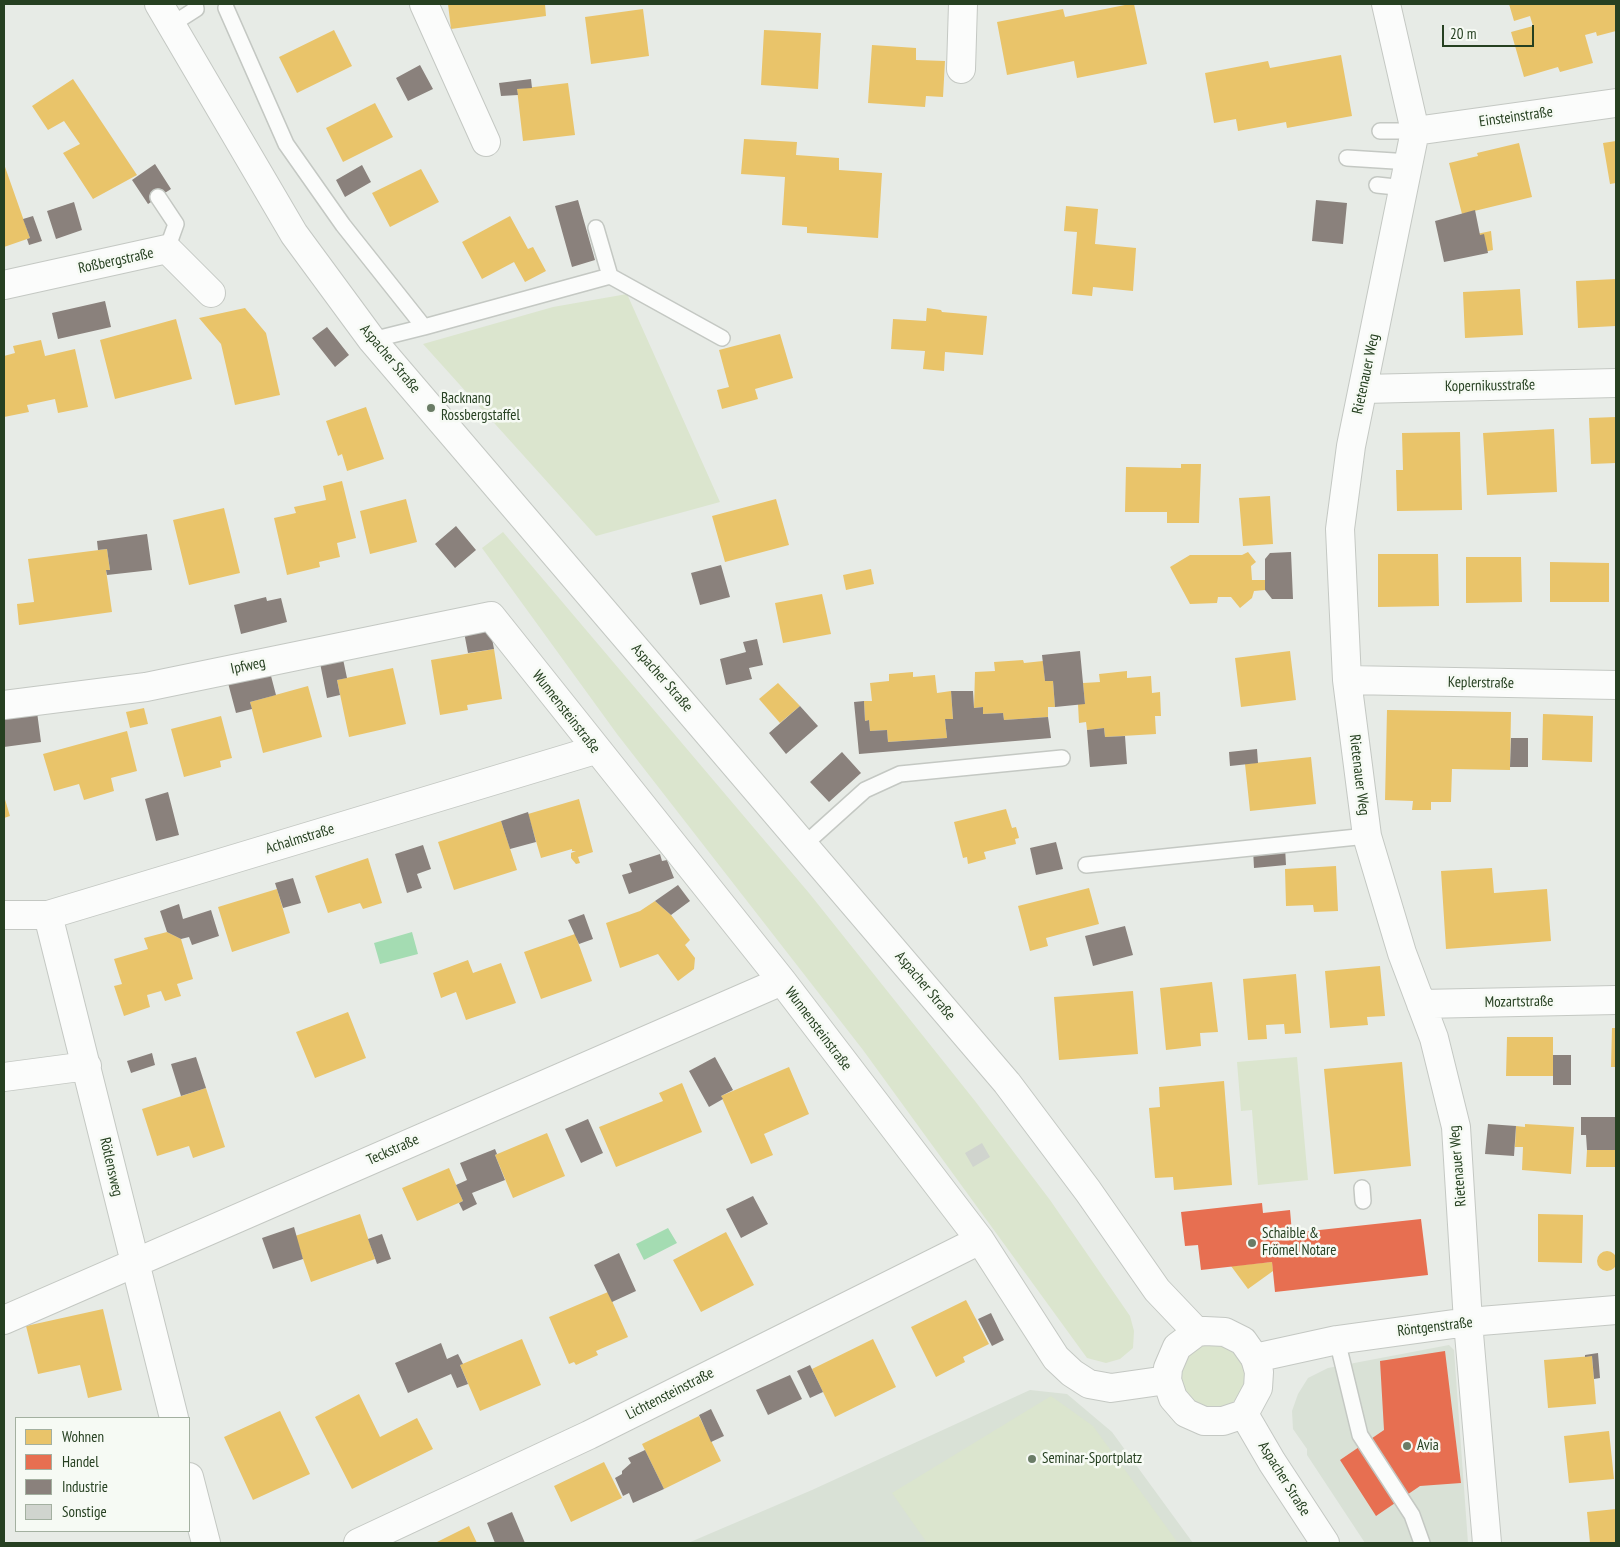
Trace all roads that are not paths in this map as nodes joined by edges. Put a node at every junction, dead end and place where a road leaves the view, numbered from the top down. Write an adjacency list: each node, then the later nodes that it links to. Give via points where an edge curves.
1 (195, 4): 6 (lane, via 196,9)
2 (424, 4): 11 (street)
3 (964, 4): 7 (street)
4 (1386, 4): 10 (street, Rietenauer Weg)
5 (226, 8): 21 (lane, via 286,144 343,224)
6 (165, 14): 23 (street, Aspacher Straße, via 294,234)
7 (961, 69)
8 (1616, 103): 10 (street, Einsteinstraße)
9 (1380, 131): 10 (lane)
10 (1415, 131): 13 (street, Rietenauer Weg)
11 (486, 142)
12 (1347, 158): 13 (lane)
13 (1407, 175): 14 (lane); 25 (street, Rietenauer Weg)
14 (1377, 185)
15 (158, 197): 17 (lane, via 176,224)
16 (596, 228): 18 (lane)
17 (168, 249): 19 (street, Roßbergstraße); 20 (street, Roßbergstraße)
18 (610, 276): 21 (lane); 22 (lane)
19 (4, 286)
20 (211, 293)
21 (424, 327): 23 (lane)
22 (722, 338)
23 (372, 340): 33 (street, Aspacher Straße)
24 (1616, 383): 25 (street, Kopernikusstraße)
25 (1363, 389): 27 (street, Rietenauer Weg, via 1350,446 1340,529)
26 (490, 616): 29 (street, Ipfweg, via 146,687); 30 (street, Wunnensteinstraße)
27 (1347, 680): 28 (street, Keplerstraße); 32 (street, Rietenauer Weg)
28 (1616, 685)
29 (4, 705)
30 (595, 750): 36 (street, Achalmstraße); 37 (street, Wunnensteinstraße)
31 (1062, 758): 33 (lane, via 900,774 865,790)
32 (1367, 836): 34 (lane); 39 (street, Rietenauer Weg)
33 (805, 844): 47 (street, Aspacher Straße, via 1007,1083 1157,1290)
34 (1086, 865)
35 (4, 915): 36 (street, Achalmstraße)
36 (48, 915): 40 (street, Rötlensweg)
37 (782, 981): 42 (street, Wunnensteinstraße); 43 (street, Teckstraße)
38 (1616, 1000): 39 (street, Mozartstraße)
39 (1421, 1004): 46 (street, Rietenauer Weg, via 1434,1038 1456,1127)
40 (87, 1066): 41 (street); 43 (street, Rötlensweg)
41 (4, 1077)
42 (980, 1240): 50 (street, Wunnensteinstraße, via 1044,1341 1072,1373 1088,1384 1111,1388); 55 (street, Lichtensteinstraße, via 589,1435)
43 (134, 1263): 45 (street, Teckstraße); 52 (street, Rötlensweg)
44 (1616, 1310): 46 (street, Röntgenstraße)
45 (4, 1320)
46 (1468, 1322): 48 (street, Röntgenstraße); 58 (street, Rietenauer Weg)
47 (1197, 1332): 49 (street, via 1234,1335); 50 (street, via 1177,1347 1168,1368)
48 (1337, 1340): 49 (street, Röntgenstraße); 57 (lane, via 1360,1435 1412,1515)
49 (1256, 1358): 51 (street, via 1258,1388)
50 (1167, 1380): 51 (street, via 1173,1398 1186,1413 1204,1421 1223,1421)
51 (1244, 1414): 56 (street, Aspacher Straße)
52 (174, 1417)
53 (190, 1481): 54 (street)
54 (206, 1543)
55 (358, 1543)
56 (1325, 1543)
57 (1422, 1543)
58 (1487, 1543)

